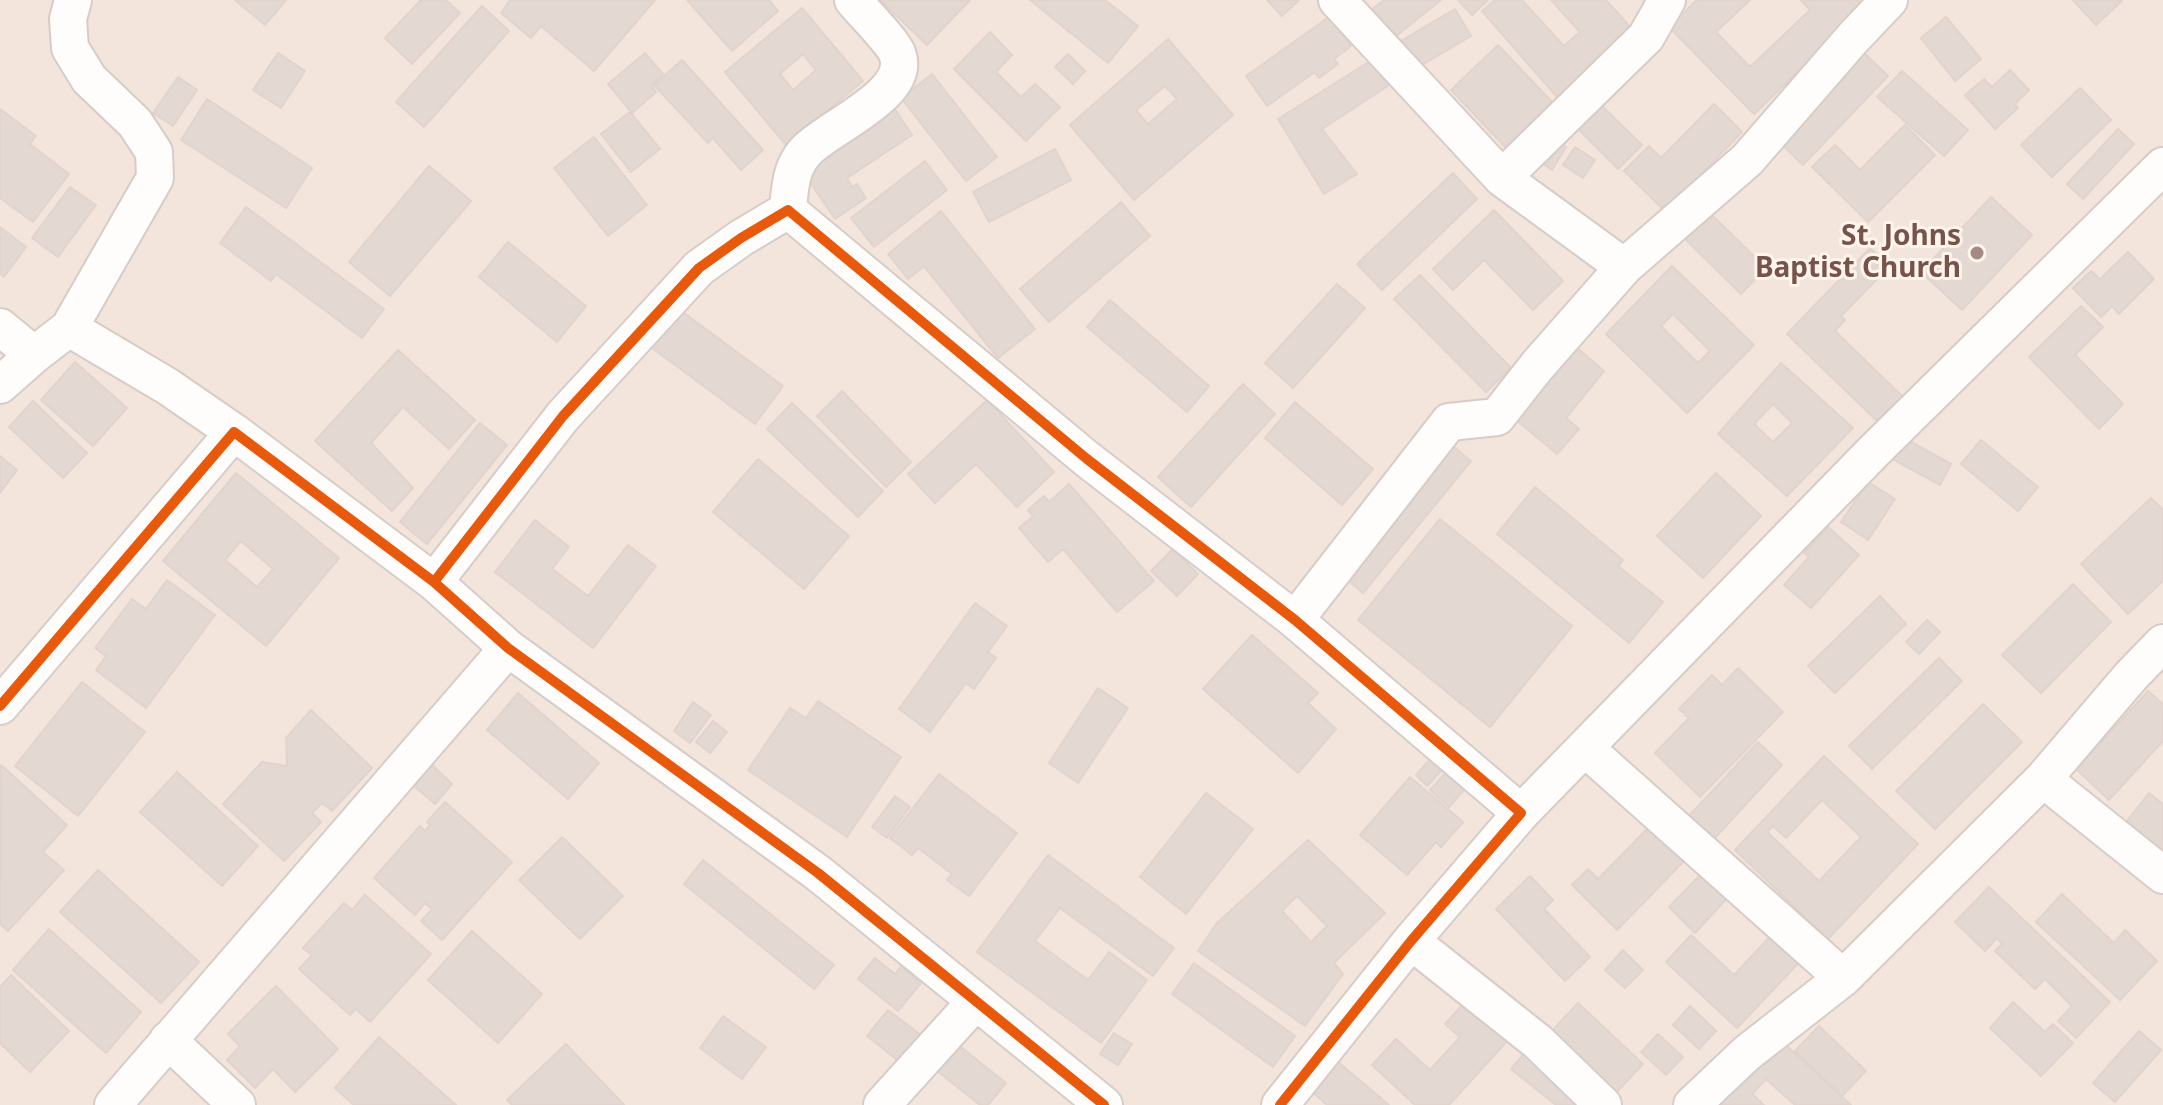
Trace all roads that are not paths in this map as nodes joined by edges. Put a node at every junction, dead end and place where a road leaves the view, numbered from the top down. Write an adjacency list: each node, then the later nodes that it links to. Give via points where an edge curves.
1 (73, 0): 11 (street, via 70,48 89,79 142,133 154,152 155,178)
2 (853, 0): 8 (street, via 896,51 896,79 806,151 791,175)
3 (1337, 0): 7 (street)
4 (1667, 0): 7 (street, via 1646,37)
5 (1889, 0): 9 (street, via 1747,160)
6 (2163, 166): 20 (street, via 1873,452)
7 (1502, 178): 9 (street)
8 (788, 210): 15 (street, via 699,268 563,416); 16 (street, via 1087,459)
9 (1624, 267): 16 (street, via 1497,417 1449,422)
10 (0, 327): 12 (street)
11 (69, 328): 12 (street); 14 (street)
12 (34, 355): 13 (street)
13 (0, 385)
14 (234, 432): 15 (street); 19 (street)
15 (434, 582): 18 (street)
16 (1295, 620): 22 (street)
17 (2163, 643): 21 (street)
18 (508, 648): 26 (street, via 818,873); 27 (street)
19 (0, 706)
20 (1585, 748): 22 (street); 25 (street)
21 (2043, 779): 23 (street); 25 (street)
22 (1521, 813): 24 (street)
23 (2163, 875)
24 (1411, 941): 32 (street); 33 (street, via 1538,1042)
25 (1843, 978): 34 (street, via 1747,1053)
26 (976, 1001): 30 (street); 31 (street)
27 (168, 1040): 28 (street); 29 (street)
28 (113, 1105)
29 (237, 1105)
30 (882, 1105)
31 (1104, 1105)
32 (1280, 1105)
33 (1603, 1105)
34 (1692, 1105)

